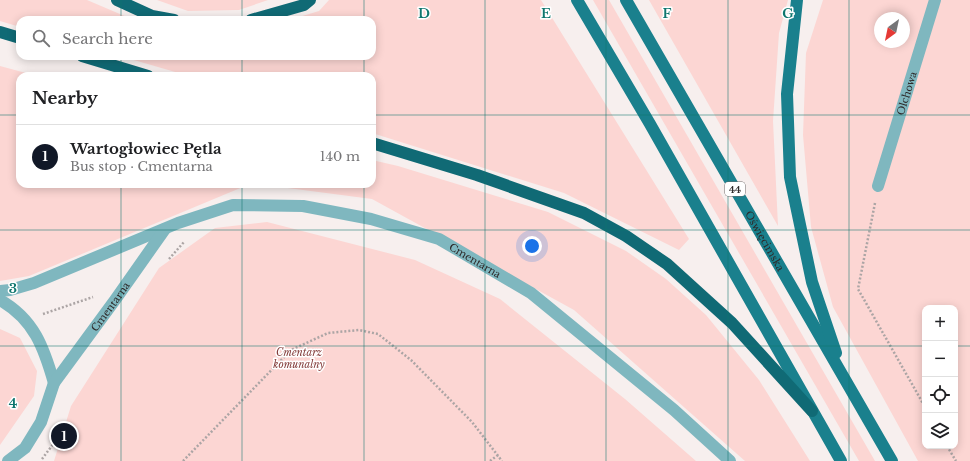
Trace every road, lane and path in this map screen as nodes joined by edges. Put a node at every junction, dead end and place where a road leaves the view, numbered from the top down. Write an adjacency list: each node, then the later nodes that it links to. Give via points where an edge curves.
1 (117, 0): 7 (highway)
2 (310, 0): 8 (highway)
3 (578, 0): 25 (main road)
4 (626, 0): 22 (main road, Oświęcimska / 44)
5 (797, 0): 22 (main road, via 787,94 790,177 812,282)
6 (934, 0): 14 (street, Olchowa)
7 (152, 16)
8 (264, 16)
9 (0, 32): 10 (highway)
10 (16, 37)
11 (95, 60): 12 (highway)
12 (135, 72)
13 (376, 144): 25 (highway, via 478,175 584,213 626,236 667,264 732,324)
14 (878, 186): 24 (path, via 858,289)
15 (165, 229): 18 (street, Cmentarna, via 34,283); 20 (street, Cmentarna); 34 (street, Cmentarna, via 233,205 303,206 371,219 439,239 530,293 674,410)
16 (185, 240): 17 (path)
17 (166, 263)
18 (0, 291)
19 (0, 300): 21 (street)
20 (115, 300): 21 (path, via 105,293); 23 (street, Cmentarna)
21 (26, 320): 23 (street, via 38,338)
22 (844, 377): 36 (main road, Oświęcimska / 44)
23 (54, 383): 29 (street, Cmentarna, via 41,422 25,448)
24 (922, 402)
25 (812, 411): 35 (main road)
26 (59, 430): 30 (path, via 54,443)
27 (949, 449): 37 (path)
28 (498, 455): 31 (path, via 472,422 411,360 378,334 359,330 328,333 291,350); 32 (path); 33 (path)
29 (8, 461)
30 (40, 461)
31 (183, 461)
32 (490, 461)
33 (502, 461)
34 (730, 461)
35 (841, 461)
36 (892, 461)
37 (956, 461)

